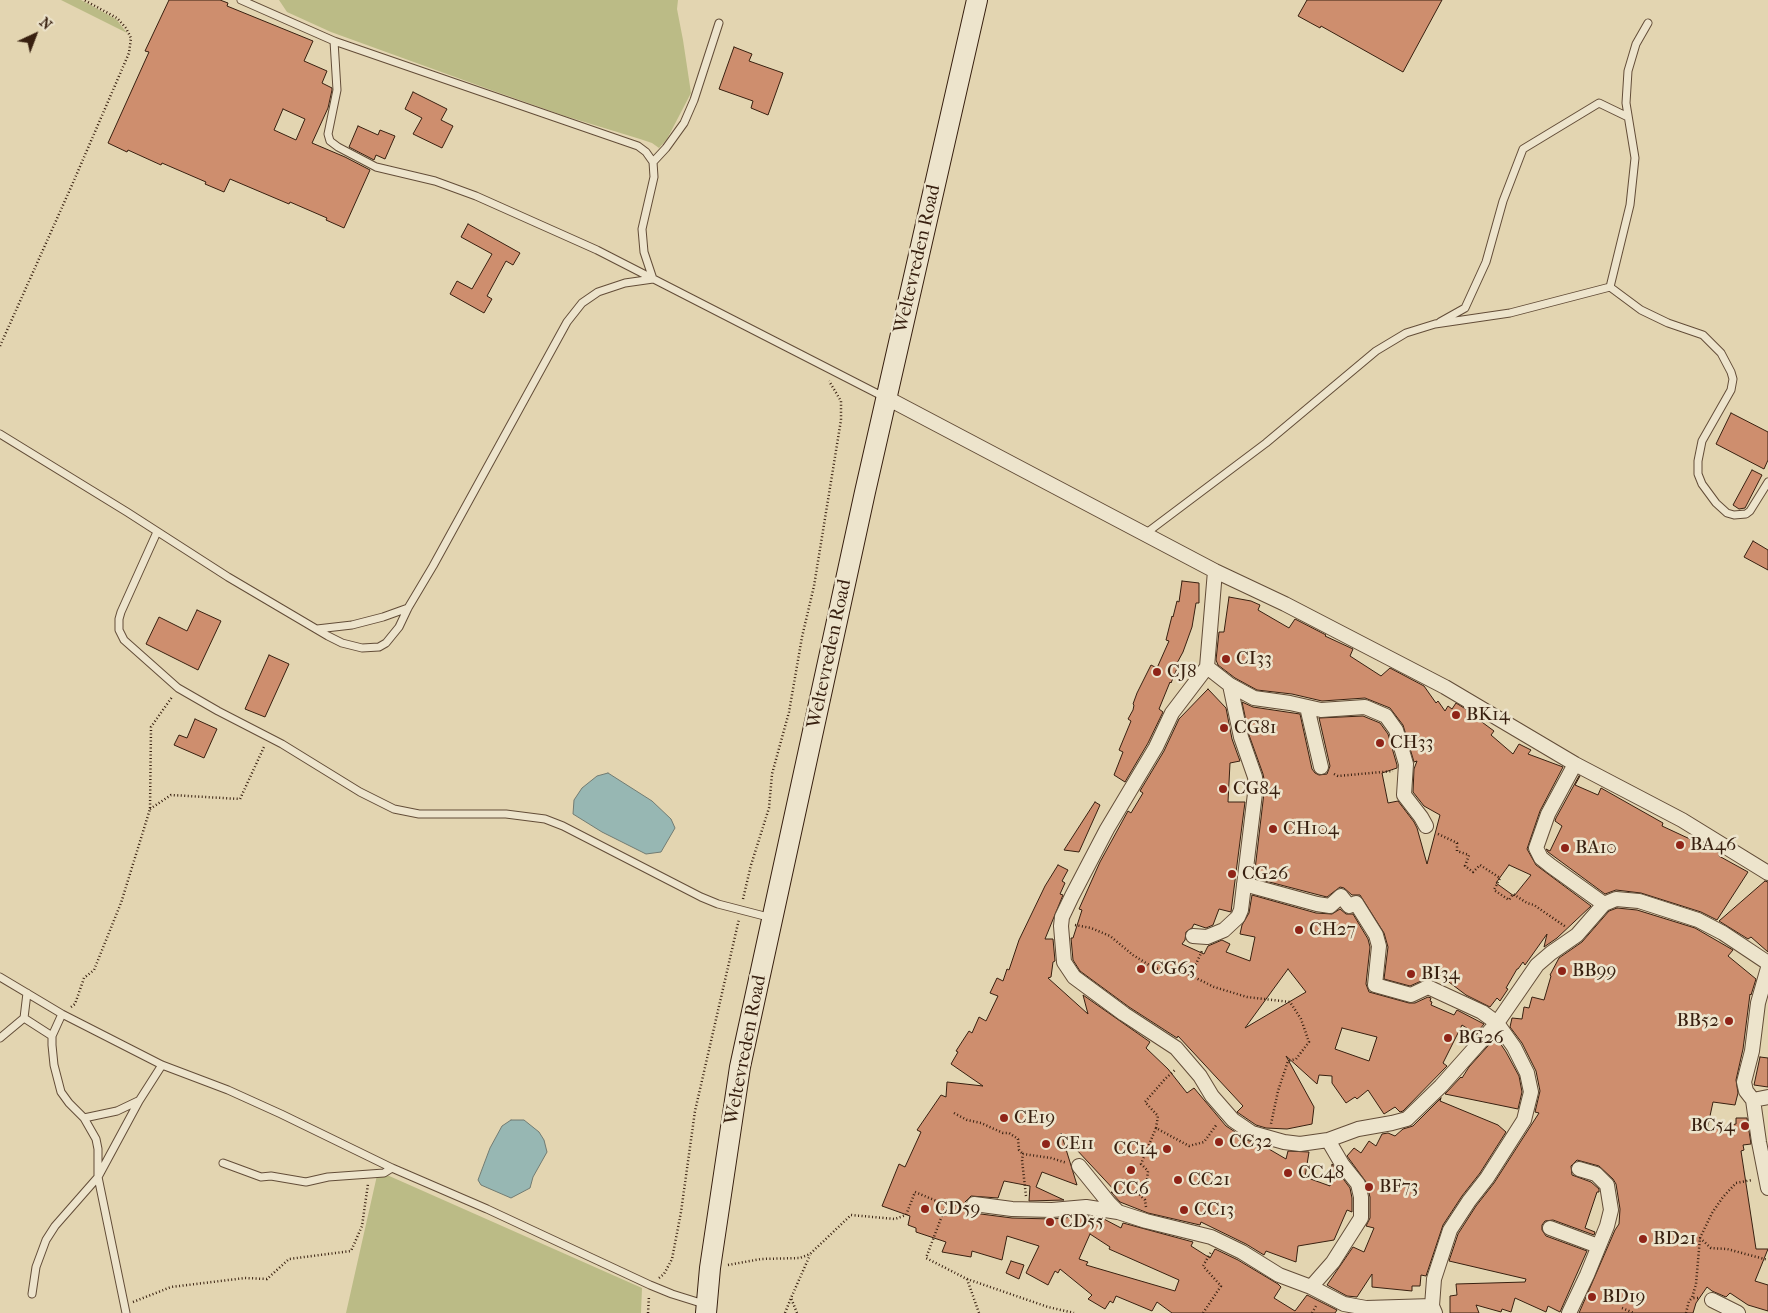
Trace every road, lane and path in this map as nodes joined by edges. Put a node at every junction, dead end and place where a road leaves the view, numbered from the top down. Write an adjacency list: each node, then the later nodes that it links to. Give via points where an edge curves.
1 (84, 0): 12 (path, via 117,18 126,28 131,38 129,53)
2 (241, 0): 6 (lane)
3 (978, 0): 14 (street, Weltevreden Road)
4 (718, 23): 8 (lane, via 684,123)
5 (1648, 23): 7 (lane, via 1636,44 1628,71)
6 (334, 42): 8 (lane, via 626,141 646,152); 9 (lane, via 336,90 328,134 338,147 376,167 435,181 476,196)
7 (1628, 117): 10 (lane, via 1635,158 1630,205); 11 (lane, via 1600,103 1523,149 1503,201 1486,262 1465,308)
8 (653, 162): 9 (lane, via 654,177 642,229 644,252)
9 (653, 279): 13 (lane); 20 (lane, via 625,283 598,292 582,303 572,316)
10 (1610, 287): 11 (lane, via 1510,313); 16 (lane, via 1641,310 1703,335 1721,353 1732,372 1731,390 1702,441 1698,461 1702,484 1716,503 1734,515 1746,514)
11 (1435, 324): 18 (lane, via 1406,333 1376,351 1226,474)
12 (0, 346)
13 (821, 364): 14 (lane); 35 (path, via 841,401 841,420 814,586 789,712 772,774 769,808 750,865)
14 (887, 398): 18 (street); 36 (street, Weltevreden Road)
15 (0, 434): 17 (lane)
16 (1768, 482)
17 (157, 532): 21 (lane); 24 (lane, via 121,612 119,630 124,640)
18 (1144, 534): 19 (street)
19 (1215, 571): 22 (street); 27 (street, via 1444,688)
20 (408, 608): 21 (lane, via 352,625); 21 (lane, via 399,628 379,646 351,646)
21 (316, 629)
22 (1207, 667): 23 (street); 37 (street, via 1172,713 1072,896)
23 (1230, 685): 25 (street, via 1254,698); 33 (street, via 1256,785)
24 (178, 688): 26 (lane); 30 (path, via 151,727)
25 (1307, 708): 28 (street); 29 (street, via 1365,707 1386,716 1396,730)
26 (269, 737): 30 (path, via 240,799 172,795); 35 (lane, via 394,809 419,814 506,814 545,819 701,897)
27 (1575, 764): 32 (street, via 1682,820); 34 (street, via 1548,814 1536,848 1542,858)
28 (1321, 767): 29 (path, via 1338,776)
29 (1406, 772): 31 (street, via 1404,795)
30 (150, 809): 45 (path, via 108,939 94,970 84,978 75,1004)
31 (1426, 826): 38 (path, via 1457,843 1457,851 1469,855 1466,866 1473,872 1480,865 1500,878 1494,890 1509,900 1513,894 1534,905)
32 (1768, 873)
33 (1244, 884): 39 (street, via 1238,917 1224,930); 47 (street, via 1317,904 1330,906 1341,896 1349,906 1356,903 1376,935 1379,946 1375,985 1411,995 1428,987 1482,1012)
34 (1604, 904): 38 (street); 40 (street, via 1616,899 1639,901 1698,920)
35 (741, 911): 36 (lane); 82 (path, via 695,1111 672,1259 664,1274)
36 (772, 918): 80 (street, Weltevreden Road, via 740,1067)
37 (1061, 926): 42 (path, via 1072,925 1101,932 1154,968 1176,966); 50 (street, via 1064,962 1074,977 1176,1048)
38 (1577, 935): 47 (street, via 1537,965)
39 (1200, 936): 42 (path, via 1206,944 1196,964)
40 (1768, 963)
41 (1768, 968): 53 (street, via 1758,1003 1744,1082)
42 (1182, 971): 60 (path, via 1214,987 1247,997 1290,1002 1302,1019 1309,1042 1296,1060 1288,1061 1270,1130)
43 (0, 977): 44 (lane)
44 (27, 993): 45 (lane); 46 (lane)
45 (62, 1014): 48 (lane); 51 (lane)
46 (24, 1018): 48 (lane); 49 (lane)
47 (1497, 1023): 59 (street, via 1407,1119 1358,1129); 91 (street, via 1528,1073 1531,1092 1524,1120 1450,1230 1434,1279)
48 (52, 1036): 57 (lane, via 54,1065 61,1092)
49 (0, 1038)
50 (1187, 1060): 55 (street); 58 (path, via 1144,1102 1158,1116)
51 (162, 1065): 54 (lane); 64 (lane, via 280,1114)
52 (1768, 1097): 53 (street)
53 (1753, 1100): 68 (street)
54 (138, 1101): 57 (lane, via 117,1111); 67 (lane)
55 (1226, 1112): 58 (path, via 1204,1142 1189,1146); 60 (street, via 1252,1134)
56 (954, 1113): 61 (path, via 1009,1133 1018,1140)
57 (84, 1118): 67 (lane, via 96,1139)
58 (1156, 1128): 73 (path, via 1141,1164 1148,1171 1140,1195 1145,1200)
59 (1328, 1140): 60 (street, via 1300,1144); 83 (street, via 1358,1184 1360,1218 1333,1262)
60 (1284, 1142)
61 (1023, 1154): 63 (path); 71 (path)
62 (223, 1163): 66 (lane, via 261,1177 306,1182)
63 (1079, 1166): 72 (street)
64 (392, 1168): 66 (lane); 82 (lane)
65 (1579, 1169): 77 (street, via 1602,1178 1609,1190 1612,1210)
66 (369, 1174): 90 (path, via 362,1226 351,1251 289,1259 267,1279 245,1278 171,1287)
67 (98, 1176): 84 (lane, via 46,1240 36,1267); 90 (lane)
68 (1767, 1184): 75 (path, via 1746,1180 1736,1182 1712,1213)
69 (974, 1204): 70 (path); 71 (street)
70 (946, 1205): 78 (path, via 915,1192 906,1215 894,1218 851,1214); 81 (path, via 926,1258)
71 (1029, 1210): 72 (street, via 1086,1207)
72 (1118, 1212): 73 (street)
73 (1146, 1221): 76 (street)
74 (1550, 1228): 77 (street)
75 (1700, 1238): 79 (path, via 1711,1248); 86 (path)
76 (1217, 1240): 83 (street, via 1279,1275); 97 (path, via 1203,1266 1221,1286)
77 (1598, 1246): 98 (street)
78 (810, 1254): 80 (path, via 800,1258 761,1259); 85 (path)
79 (1768, 1260)
80 (710, 1268): 89 (street, Weltevreden Road)
81 (966, 1279): 95 (path); 96 (path)
82 (650, 1285): 89 (lane); 92 (path)
83 (1311, 1287): 91 (street, via 1344,1304 1366,1308)
84 (32, 1294)
85 (791, 1298): 93 (path); 94 (path)
86 (1692, 1298): 87 (path); 100 (path)
87 (1712, 1300): 101 (street)
88 (1622, 1308): 99 (path)
89 (706, 1309)
90 (124, 1310)
91 (1434, 1310)
92 (648, 1313)
93 (785, 1313)
94 (796, 1313)
95 (979, 1313)
96 (1074, 1313)
97 (1202, 1313)
98 (1569, 1313)
99 (1634, 1313)
100 (1686, 1313)
101 (1738, 1313)

